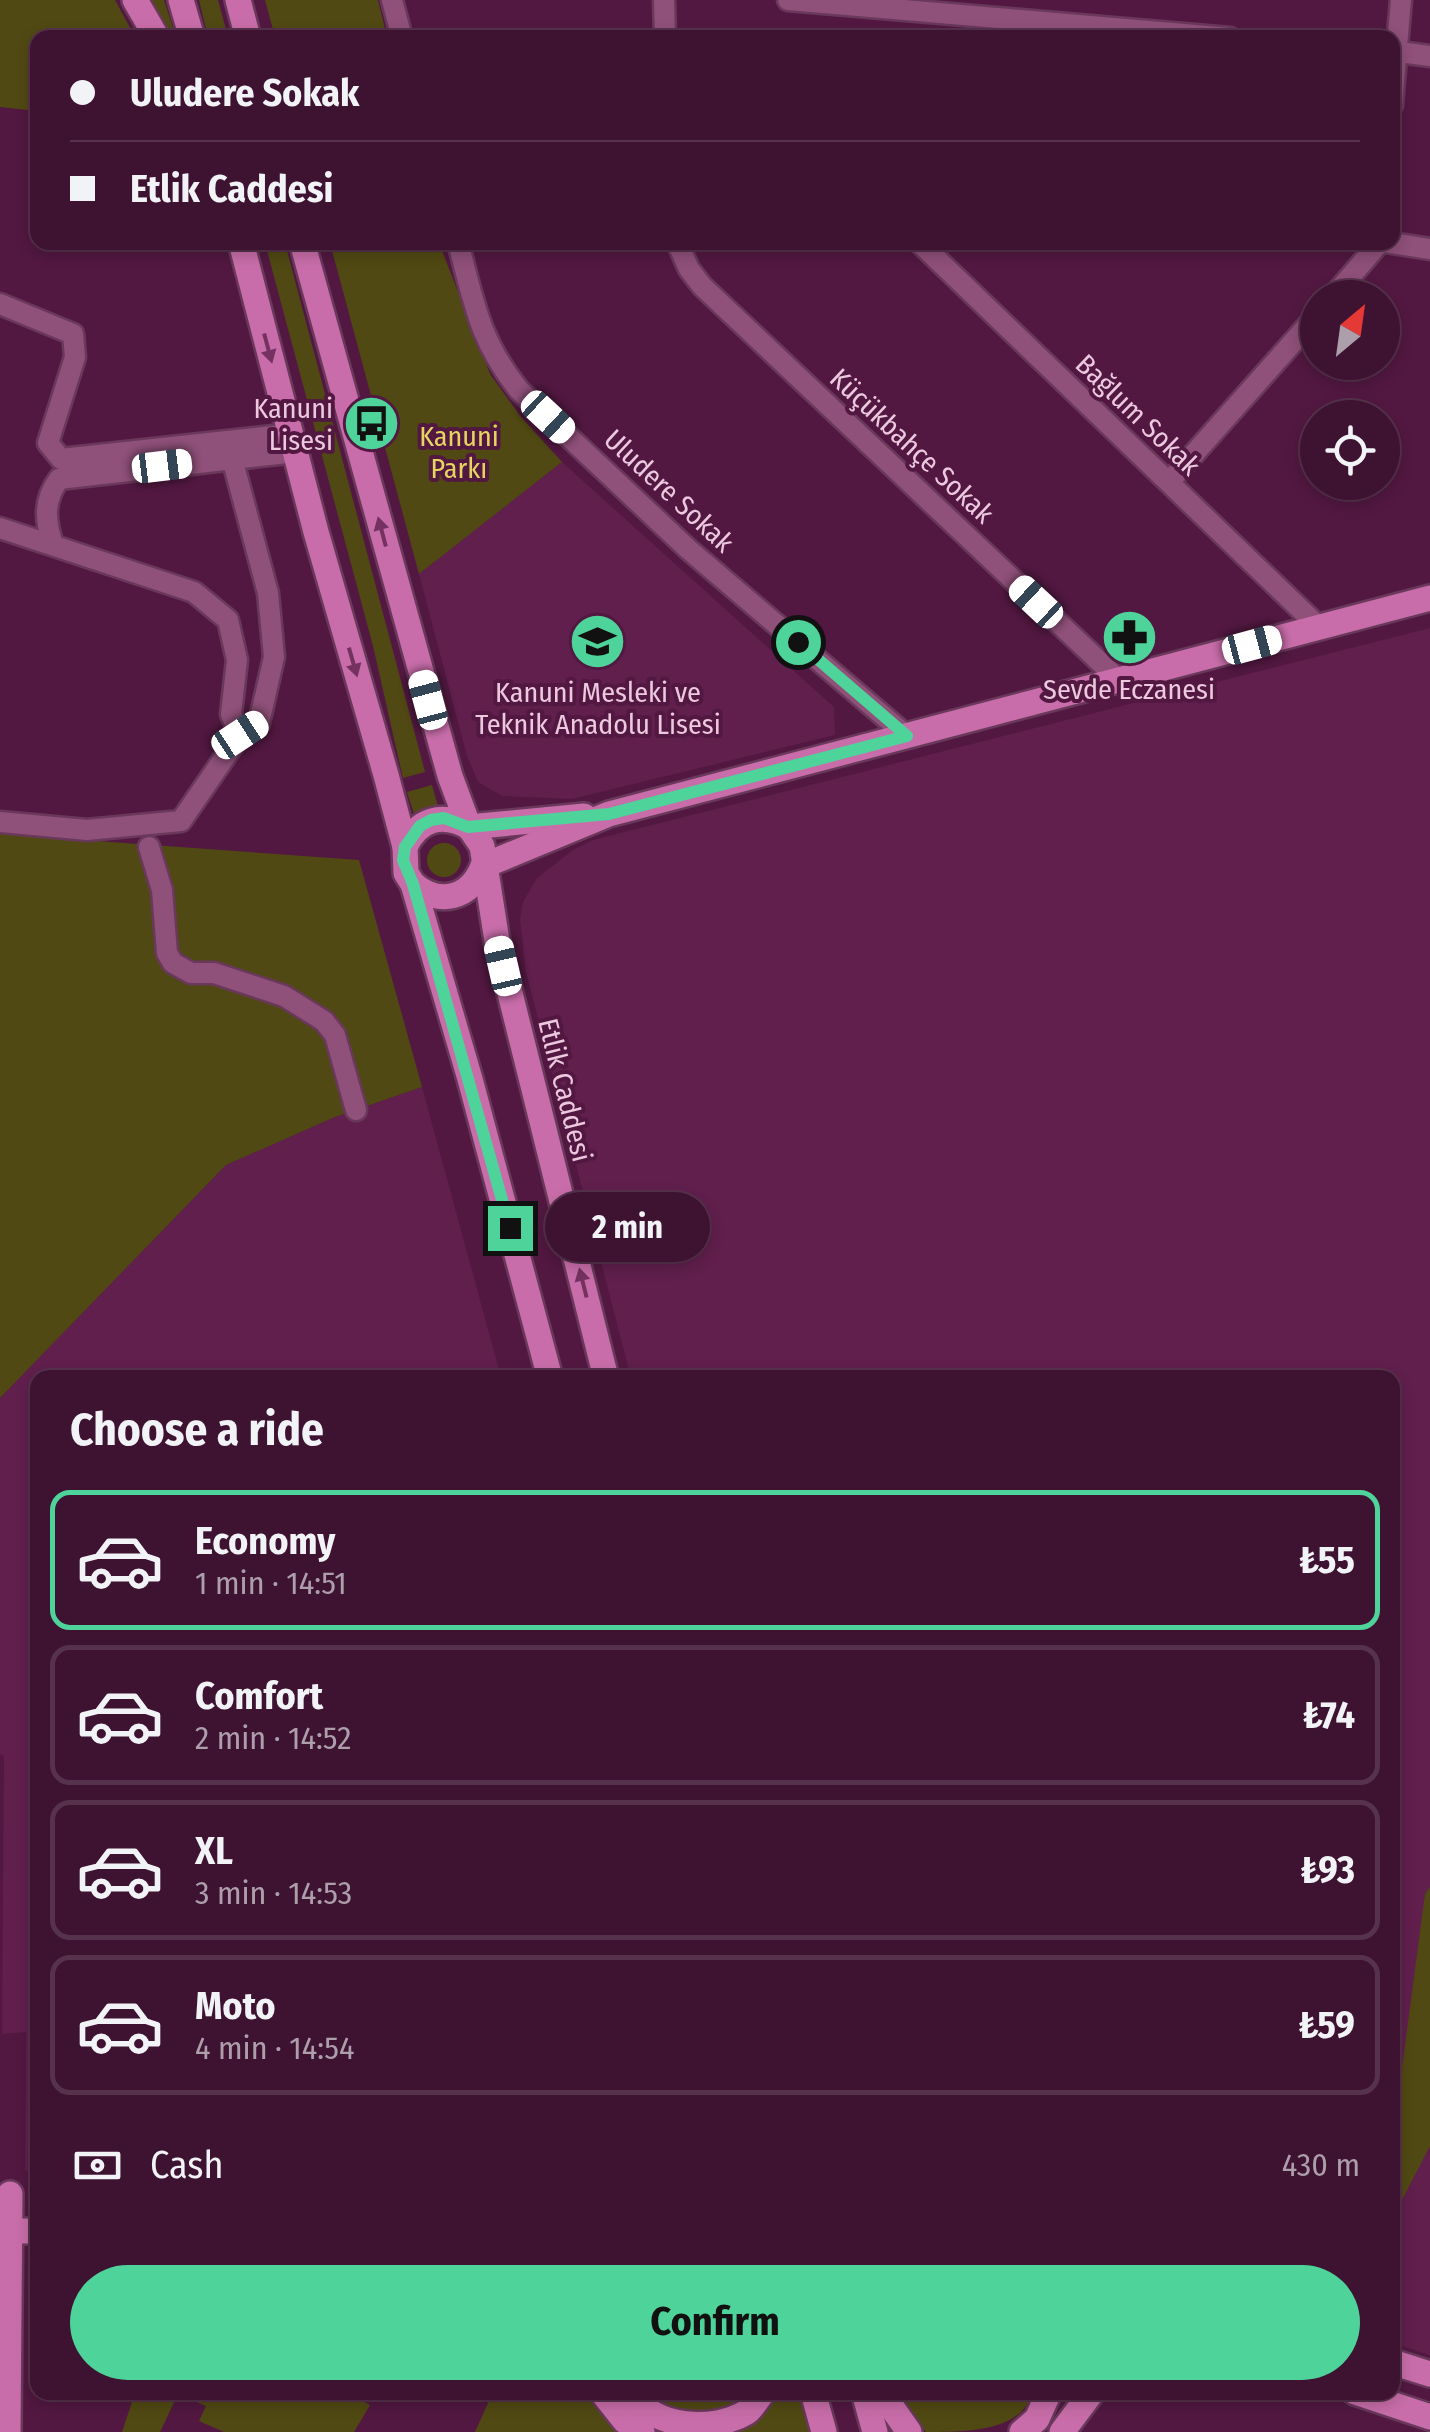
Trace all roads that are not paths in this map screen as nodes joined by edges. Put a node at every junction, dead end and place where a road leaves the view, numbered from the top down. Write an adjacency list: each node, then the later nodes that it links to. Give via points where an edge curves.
1 (135, 0): 8 (main road)
2 (182, 0): 9 (main road)
3 (238, 0): 10 (main road)
4 (392, 0): 11 (street)
5 (664, 0): 12 (street)
6 (788, 0): 13 (street)
7 (1401, 0): 14 (street)
8 (152, 30)
9 (190, 30)
10 (246, 30)
11 (400, 30)
12 (664, 30)
13 (1137, 30)
14 (1397, 30)
15 (1400, 52): 16 (street)
16 (1430, 56)
17 (1400, 245): 24 (street)
18 (243, 250): 28 (main road, one-way to 28)
19 (304, 250): 40 (main road, Etlik Caddesi, one-way to 19)
20 (460, 250): 37 (street, Uludere Sokak, via 483,336 519,390 688,549)
21 (681, 250): 35 (street, Küçükbahçe Sokak, via 702,286)
22 (927, 250): 30 (street, Bağlum Sokak)
23 (1375, 250): 25 (street)
24 (1430, 250)
25 (1348, 280)
26 (0, 304): 28 (street, via 73,334 75,357 48,444 61,458)
27 (1300, 334): 30 (street)
28 (293, 443): 29 (street); 42 (main road, one-way to 42)
29 (232, 458): 32 (street, via 58,479 45,521); 36 (street, via 268,593 274,657 259,723)
30 (1169, 482): 34 (street, Bağlum Sokak)
31 (0, 528): 32 (street)
32 (53, 545): 36 (street, via 194,592 228,620 237,660 231,714)
33 (1430, 598): 34 (main road)
34 (1319, 627): 35 (main road)
35 (1120, 681): 37 (main road)
36 (240, 735): 39 (street, via 181,821 87,830)
37 (907, 736): 38 (main road)
38 (609, 814): 40 (main road); 43 (main road)
39 (0, 822)
40 (468, 827): 42 (main road, via 431,820); 43 (main road, Etlik Caddesi, via 482,846)
41 (149, 847): 45 (street, via 174,964 284,996 324,1021 335,1035)
42 (405, 847): 44 (main road)
43 (483, 866): 44 (main road, via 470,888 447,898); 47 (main road, Etlik Caddesi, one-way to 43)
44 (413, 884): 46 (main road)
45 (356, 1110)
46 (548, 1370)
47 (604, 1370)
48 (5, 2194): 49 (main road); 50 (main road)
49 (30, 2195)
50 (5, 2231): 51 (main road); 64 (main road)
51 (30, 2232)
52 (1400, 2365): 53 (main road)
53 (1430, 2374)
54 (608, 2400): 65 (main road)
55 (636, 2400): 56 (main road, via 689,2429 722,2426)
56 (757, 2400)
57 (815, 2400): 66 (main road)
58 (866, 2400): 67 (main road)
59 (887, 2400): 68 (main road)
60 (1046, 2400): 69 (main road, via 1038,2419)
61 (1086, 2400): 70 (main road)
62 (1377, 2400): 63 (main road)
63 (1430, 2418)
64 (8, 2432)
65 (642, 2432)
66 (824, 2432)
67 (875, 2432)
68 (909, 2432)
69 (1022, 2432)
70 (1062, 2432)

